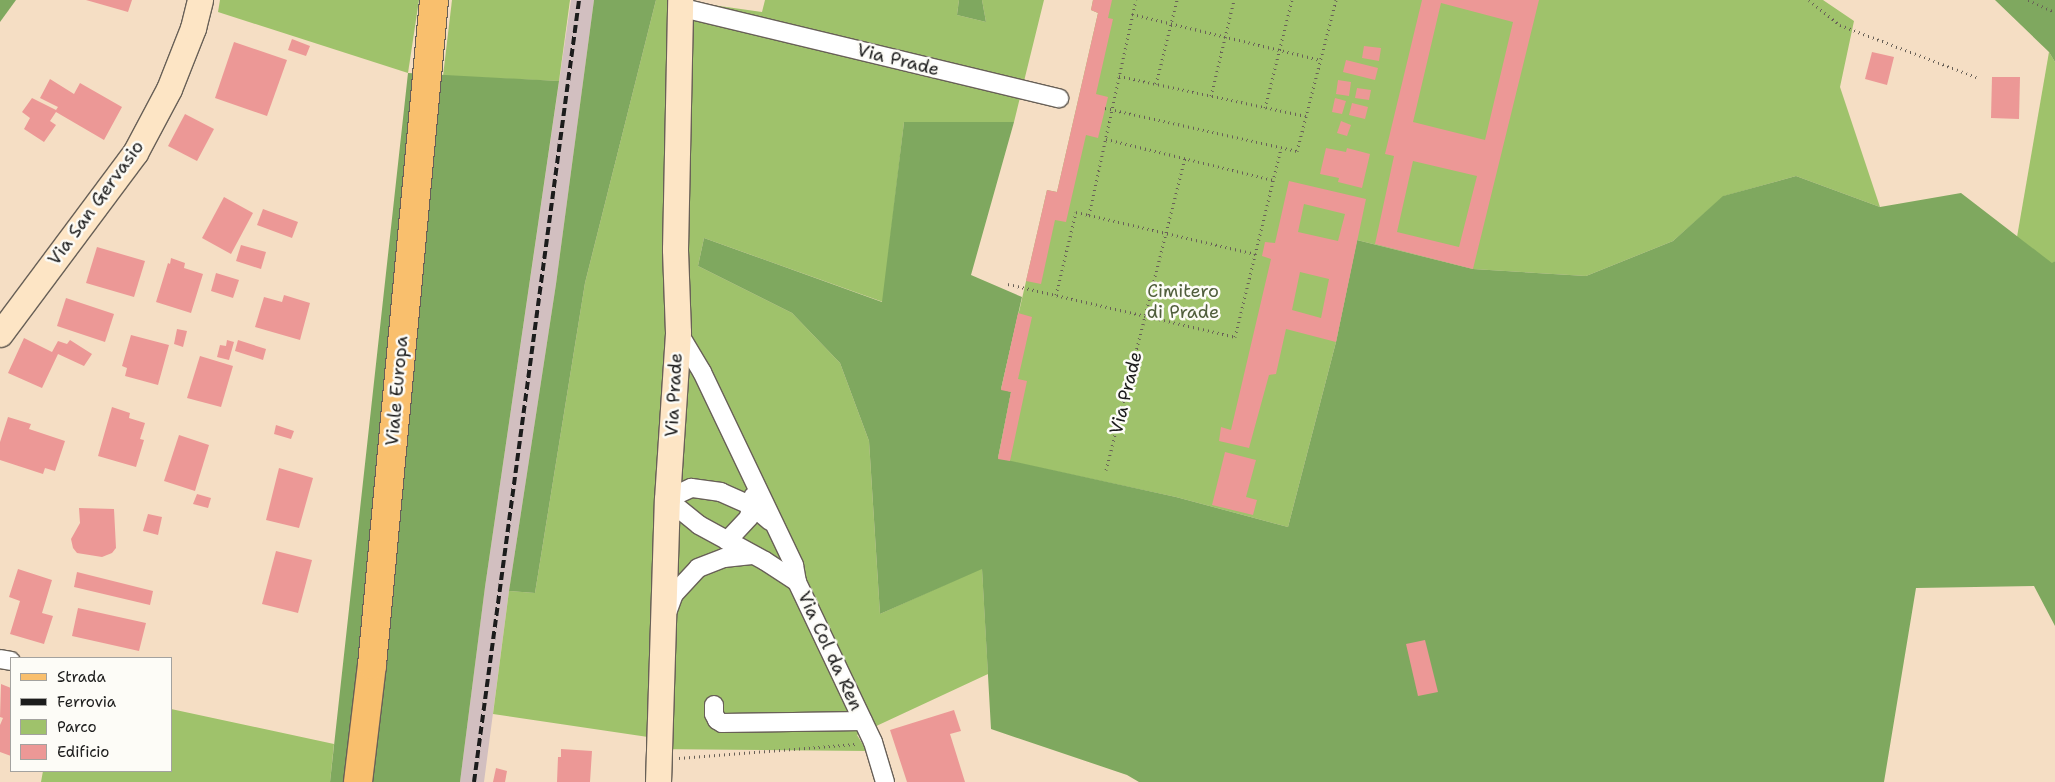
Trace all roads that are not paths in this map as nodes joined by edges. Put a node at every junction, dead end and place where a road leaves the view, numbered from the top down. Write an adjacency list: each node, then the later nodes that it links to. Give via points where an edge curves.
1 (200, 0): 5 (main road, Via San Gervasio, via 193,28 169,89 135,153)
2 (434, 0): 17 (main road, Viale Europa, via 372,665)
3 (680, 3): 4 (street, Via Prade); 6 (main road, Via Prade, via 675,249)
4 (1059, 98)
5 (6, 325)
6 (678, 332): 7 (street, Via Col da Ren, via 702,372); 8 (main road, Via Prade)
7 (755, 483): 9 (street); 10 (street, Via Col da Ren)
8 (668, 499): 9 (street, Via Col da Ren, via 682,490 698,488 721,492); 11 (street, Via Col da Ren, via 700,525); 14 (main road, Via Prade)
9 (752, 506): 10 (street, Via Col da Ren); 11 (street, via 749,517)
10 (774, 524): 13 (street, Via Col da Ren, via 794,565)
11 (727, 541): 12 (street, Via Col da Ren)
12 (752, 555): 13 (street, Via Col da Ren); 14 (street, via 724,558 698,568 674,594)
13 (798, 582): 16 (street, Via Col da Ren)
14 (665, 618): 18 (main road, Via Prade)
15 (714, 705): 16 (street, Via Col da Ren, via 714,714 722,723)
16 (863, 721): 19 (street, Via Col da Ren)
17 (358, 782)
18 (658, 782)
19 (885, 782)

